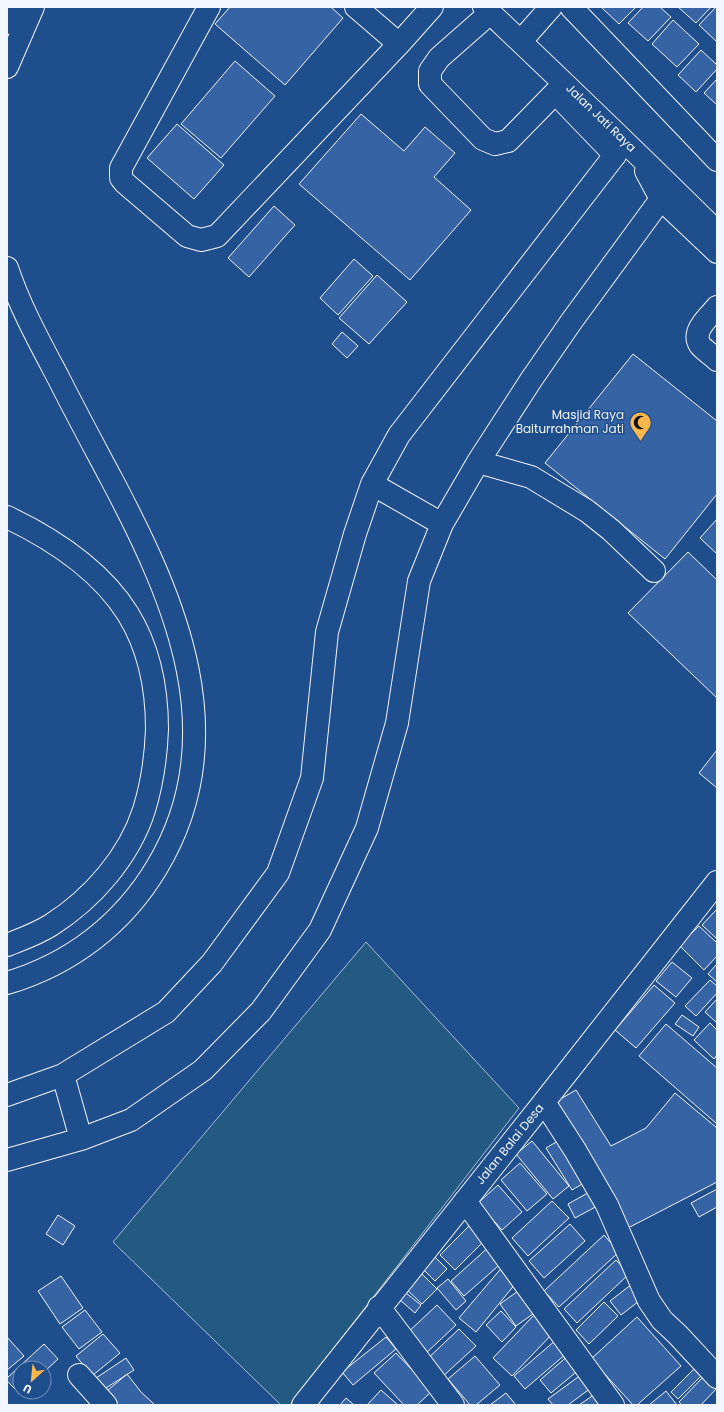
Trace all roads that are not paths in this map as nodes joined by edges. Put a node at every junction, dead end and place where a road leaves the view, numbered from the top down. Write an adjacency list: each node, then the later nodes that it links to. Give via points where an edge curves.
1 (16, 7): 9 (main road)
2 (34, 7): 12 (main road)
3 (209, 7): 11 (main road, via 121,168 121,178 125,183 187,236 201,240 217,236)
4 (356, 7): 11 (main road)
5 (432, 7): 11 (main road)
6 (552, 7): 10 (main road)
7 (571, 7): 15 (main road)
8 (483, 11): 10 (main road, Jalan Jati Raya); 13 (main road, Jalan Jati Raya); 13 (main road, via 439,58 430,72 430,84 483,139 496,144 508,141)
9 (7, 23)
10 (521, 41): 14 (main road, Jalan Jati Raya)
11 (399, 44)
12 (7, 67)
13 (555, 93): 14 (main road, Jalan Jati Raya)
14 (624, 152): 16 (main road); 17 (main road, Jalan Jati Raya); 23 (main road, via 399,435)
15 (717, 160)
16 (661, 199): 18 (main road); 22 (main road, via 567,328)
17 (717, 232)
18 (717, 252)
19 (7, 268): 29 (main road, via 38,340 137,527 171,607 188,667 194,722 194,750 183,814 152,876 119,918 93,940 47,968)
20 (717, 307): 21 (main road, via 698,329 697,337 700,344)
21 (717, 360)
22 (478, 462): 25 (main road); 26 (main road, via 538,481 611,530)
23 (372, 484): 25 (main road); 30 (main road, via 327,632 312,778 278,873 212,963 166,1012)
24 (7, 517): 28 (main road, via 31,529 79,560 113,593 128,614 148,661 157,716 150,787 136,831 124,852 110,872 68,913 50,925)
25 (442, 524): 33 (main road, via 419,581 397,723 367,828 320,930 261,1011 203,1070 130,1120)
26 (654, 571)
27 (716, 885): 32 (main road, Jalan Balai Desa)
28 (7, 945)
29 (7, 982)
30 (63, 1075): 31 (main road); 33 (main road)
31 (7, 1095)
32 (544, 1102): 35 (main road, Jalan Balai Desa); 38 (main road, via 607,1205 649,1301 662,1320)
33 (81, 1140): 34 (main road)
34 (7, 1160)
35 (465, 1201): 36 (main road, Jalan Balai Desa); 42 (main road)
36 (379, 1307): 40 (main road, Jalan Balai Desa); 41 (main road)
37 (80, 1375): 39 (main road)
38 (717, 1377)
39 (106, 1405)
40 (303, 1405)
41 (452, 1405)
42 (613, 1405)

